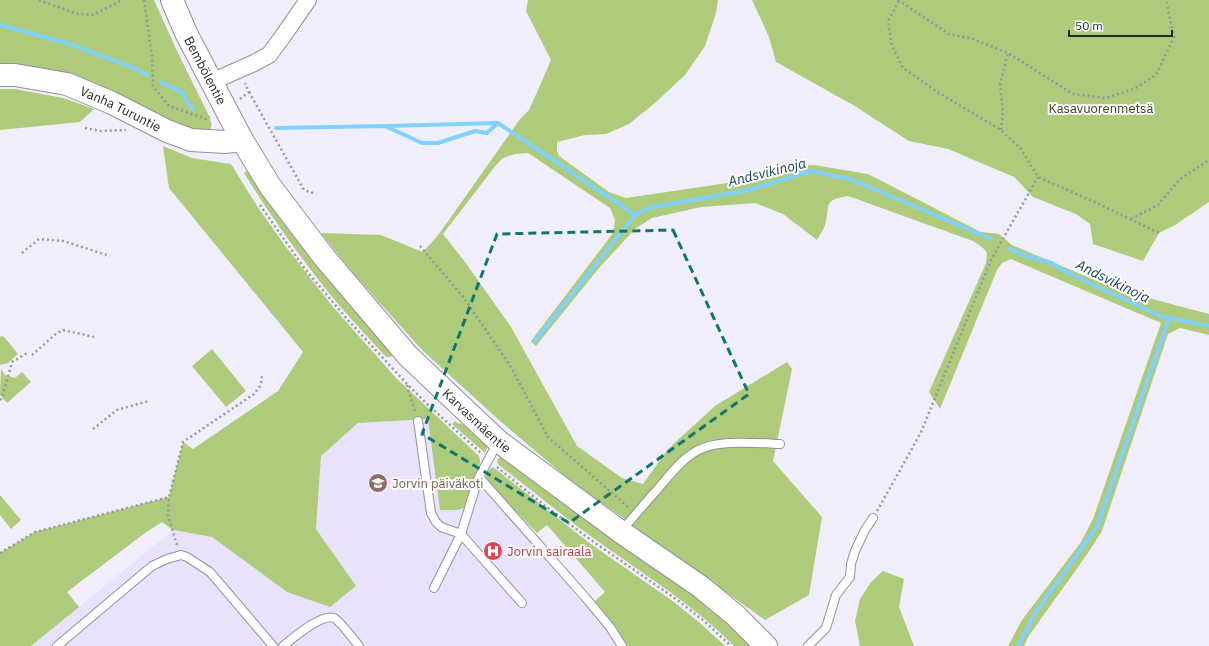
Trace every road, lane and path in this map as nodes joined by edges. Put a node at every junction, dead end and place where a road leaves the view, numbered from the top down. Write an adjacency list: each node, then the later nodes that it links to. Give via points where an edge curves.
1 (39, 0): 2 (path, via 78,14 93,15)
2 (122, 0)
3 (144, 0): 14 (path, via 152,56 153,86 169,106 206,119)
4 (172, 0): 11 (main road, Bembölentie)
5 (308, 0): 9 (street, via 269,54)
6 (1166, 0): 8 (path, via 1174,37 1156,75 1134,89 1105,98 1073,94)
7 (899, 1): 8 (path, via 949,34 973,39); 17 (path, via 888,21 892,46 903,68)
8 (1008, 53): 17 (path, via 1000,84 1003,113)
9 (239, 69): 11 (street); 12 (path)
10 (0, 75): 18 (main road, Vanha Turuntie, via 67,84 191,140)
11 (211, 82): 18 (main road, Bembölentie)
12 (249, 92): 13 (path); 21 (path, via 304,190)
13 (235, 103)
14 (210, 117)
15 (85, 128): 16 (path, via 100,131)
16 (128, 130)
17 (1001, 130): 20 (path, via 1021,149)
18 (242, 140): 36 (main road, Karvasmäentie, via 270,186 324,257 404,350)
19 (1209, 160): 22 (path, via 1180,179 1158,205)
20 (1038, 177): 22 (path); 41 (path, via 991,260 922,430)
21 (316, 194)
22 (1130, 219): 23 (path)
23 (1159, 233)
24 (420, 246): 40 (path, via 464,298 511,367 548,437)
25 (22, 253): 26 (path, via 39,239 63,241)
26 (110, 256)
27 (94, 337): 29 (path, via 63,330)
28 (29, 352): 32 (path, via 12,362)
29 (32, 355)
30 (262, 375): 39 (path, via 261,385 254,394 183,442)
31 (406, 384): 34 (path)
32 (0, 400)
33 (149, 401): 35 (path, via 116,410)
34 (418, 420): 43 (lane, via 431,513 441,527)
35 (93, 429)
36 (498, 441): 38 (lane); 42 (main road, Karvasmäentie)
37 (780, 444): 40 (lane, via 726,443 704,447 690,454 675,468)
38 (479, 477): 43 (lane); 52 (lane, via 585,597)
39 (169, 497): 44 (path, via 35,532); 45 (path, via 168,514)
40 (636, 514): 42 (lane)
41 (873, 518): 54 (lane, via 855,551 850,577 836,595 826,628)
42 (621, 532): 53 (main road, Karvasmäentie, via 701,587 735,615)
43 (461, 534): 46 (lane); 47 (lane)
44 (0, 553)
45 (181, 555): 48 (lane, via 152,566); 49 (lane, via 210,572)
46 (434, 588)
47 (522, 603)
48 (57, 646)
49 (273, 646)
50 (283, 646): 51 (lane, via 327,617 334,618)
51 (359, 646)
52 (622, 646)
53 (766, 646)
54 (808, 646)

